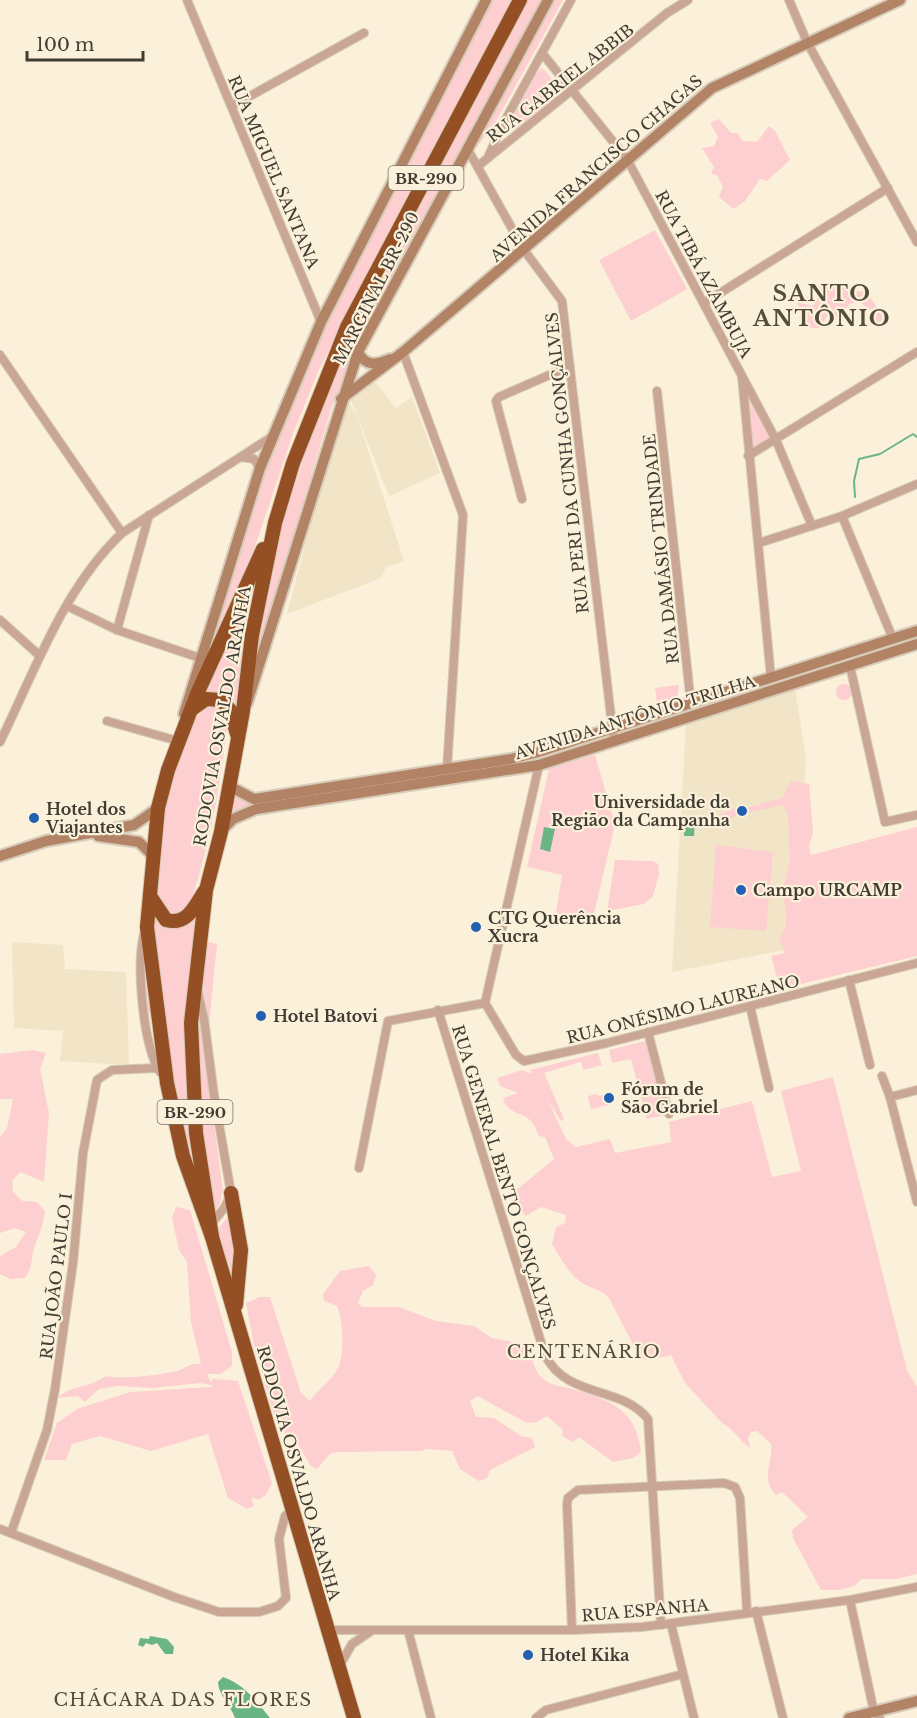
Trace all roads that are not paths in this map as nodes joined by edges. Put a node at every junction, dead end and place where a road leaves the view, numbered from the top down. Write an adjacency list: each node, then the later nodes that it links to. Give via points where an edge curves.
1 (187, 0): 13 (street, RUA MIGUEL SANTANA)
2 (486, 0): 22 (main road)
3 (520, 0): 40 (highway, RODOVIA OSVALDO ARANHA / BR-290, via 347,327 293,463)
4 (548, 0): 14 (main road, MARGINAL BR-290)
5 (571, 0): 11 (street)
6 (688, 0): 12 (street, RUA GABRIEL ABBIB)
7 (789, 0): 10 (street)
8 (900, 0): 10 (main road, AVENIDA FRANCISCO CHAGAS)
9 (364, 33): 13 (street)
10 (807, 42): 16 (main road, AVENIDA FRANCISCO CHAGAS, via 720,83); 18 (street)
11 (542, 53): 12 (street, RUA TIBÁ AZAMBUJA); 15 (street)
12 (573, 91): 15 (street, RUA GABRIEL ABBIB); 16 (street, RUA TIBÁ AZAMBUJA)
13 (232, 106): 22 (street, RUA MIGUEL SANTANA)
14 (467, 148): 17 (street, RUA PERI DA CUNHA GONÇALVES); 24 (main road, MARGINAL BR-290)
15 (488, 156): 17 (street, RUA GABRIEL ABBIB)
16 (627, 159): 20 (main road, AVENIDA FRANCISCO CHAGAS); 21 (street, RUA TIBÁ AZAMBUJA)
17 (478, 166): 20 (street, RUA PERI DA CUNHA GONÇALVES)
18 (888, 188): 19 (street); 21 (street)
19 (917, 242)
20 (524, 250): 26 (main road, AVENIDA FRANCISCO CHAGAS); 27 (street, RUA PERI DA CUNHA GONÇALVES, via 562,301)
21 (704, 303): 28 (street, RUA TIBÁ AZAMBUJA)
22 (321, 322): 31 (main road)
23 (917, 351): 32 (street)
24 (358, 352): 26 (main road, AVENIDA FRANCISCO CHAGAS, via 363,361 372,364); 30 (main road, MARGINAL BR-290)
25 (0, 355): 42 (street)
26 (400, 355): 30 (main road, AVENIDA FRANCISCO CHAGAS); 63 (street, via 463,515)
27 (570, 366): 37 (street, via 496,401); 60 (street, RUA PERI DA CUNHA GONÇALVES)
28 (742, 373): 32 (street, RUA TIBÁ AZAMBUJA); 33 (street)
29 (657, 391): 54 (street, RUA DAMÁSIO TRINDADE)
30 (341, 399): 56 (main road, MARGINAL BR-290)
31 (273, 436): 34 (street); 35 (main road)
32 (776, 440): 33 (street); 41 (street, RUA TIBÁ AZAMBUJA)
33 (748, 456): 43 (street)
34 (239, 457): 35 (street, via 250,457); 38 (street)
35 (260, 468): 51 (main road)
36 (917, 484): 39 (street)
37 (522, 499)
38 (149, 515): 42 (street); 46 (street)
39 (842, 516): 41 (street); 48 (street)
40 (274, 523): 55 (highway, RODOVIA OSVALDO ARANHA / BR-290); 56 (highway, RODOVIA OSVALDO ARANHA / BR-290, via 252,635)
41 (812, 526): 43 (street)
42 (122, 533): 44 (street, via 95,561)
43 (759, 543): 53 (street)
44 (67, 606): 46 (street); 50 (street)
45 (0, 620): 50 (street)
46 (117, 630): 51 (street)
47 (917, 631): 48 (main road, AVENIDA ANTÔNIO TRILHA)
48 (893, 639): 53 (main road, AVENIDA ANTÔNIO TRILHA)
49 (917, 644): 52 (main road, AVENIDA ANTÔNIO TRILHA)
50 (40, 656): 61 (street)
51 (200, 658): 59 (main road)
52 (850, 666): 60 (main road, AVENIDA ANTÔNIO TRILHA); 67 (street, via 885,822)
53 (771, 678): 54 (main road, AVENIDA ANTÔNIO TRILHA)
54 (691, 704): 60 (main road, AVENIDA ANTÔNIO TRILHA)
55 (191, 710): 58 (highway, via 206,699 221,700 230,710); 59 (highway, RODOVIA OSVALDO ARANHA / BR-290)
56 (243, 711): 58 (highway, RODOVIA OSVALDO ARANHA / BR-290)
57 (107, 721): 59 (street)
58 (238, 735): 64 (highway, RODOVIA OSVALDO ARANHA / BR-290)
59 (180, 737): 66 (highway, RODOVIA OSVALDO ARANHA / BR-290)
60 (612, 737): 62 (main road, AVENIDA ANTÔNIO TRILHA); 63 (main road, AVENIDA ANTÔNIO TRILHA)
61 (0, 742)
62 (539, 765): 65 (main road, AVENIDA ANTÔNIO TRILHA); 78 (street)
63 (447, 769): 65 (main road, AVENIDA ANTÔNIO TRILHA)
64 (229, 786): 65 (main road); 68 (highway, RODOVIA OSVALDO ARANHA / BR-290)
65 (255, 804): 68 (main road, AVENIDA ANTÔNIO TRILHA)
66 (158, 808): 69 (main road, via 134,825); 71 (highway, RODOVIA OSVALDO ARANHA / BR-290)
67 (917, 815)
68 (221, 832): 72 (highway, RODOVIA OSVALDO ARANHA / BR-290)
69 (85, 834): 70 (main road); 71 (main road, via 132,839 144,844)
70 (0, 856)
71 (153, 856): 73 (highway, RODOVIA OSVALDO ARANHA / BR-290)
72 (206, 890): 73 (highway, BR-290, via 187,917 176,922 166,920); 77 (highway, RODOVIA OSVALDO ARANHA / BR-290)
73 (150, 896): 74 (highway, RODOVIA OSVALDO ARANHA / BR-290)
74 (147, 927): 83 (street, via 142,942 140,990); 85 (highway, RODOVIA OSVALDO ARANHA / BR-290)
75 (917, 963): 76 (street, RUA ONÉSIMO LAUREANO)
76 (849, 980): 79 (street, RUA ONÉSIMO LAUREANO); 82 (street)
77 (196, 986): 91 (street); 93 (highway, RODOVIA OSVALDO ARANHA / BR-290, via 191,1023 196,1133)
78 (485, 1003): 80 (street, RUA GENERAL BENTO GONÇALVES); 81 (street, RUA ONÉSIMO LAUREANO, via 516,1056 524,1061)
79 (750, 1006): 81 (street, RUA ONÉSIMO LAUREANO); 86 (street)
80 (438, 1011): 90 (street, via 388,1021); 95 (street, RUA GENERAL BENTO GONÇALVES, via 545,1355 552,1368 576,1384 640,1410 648,1419)
81 (648, 1032): 89 (street)
82 (870, 1065)
83 (158, 1068): 85 (street); 98 (street, RUA JOÃO PAULO I, via 112,1070 97,1080 83,1153 73,1263 53,1399)
84 (882, 1076): 88 (street)
85 (167, 1083): 93 (highway, RODOVIA OSVALDO ARANHA / BR-290, via 183,1156)
86 (769, 1088)
87 (917, 1090): 88 (street)
88 (890, 1097): 92 (street)
89 (669, 1114)
90 (359, 1168)
91 (231, 1193): 93 (street); 94 (highway, via 241,1250)
92 (917, 1202)
93 (212, 1230): 94 (highway, RODOVIA OSVALDO ARANHA / BR-290)
94 (237, 1319): 96 (highway, RODOVIA OSVALDO ARANHA / BR-290)
95 (652, 1486): 101 (street, via 724,1483 735,1487 740,1498); 103 (street); 107 (street, via 573,1493 567,1504)
96 (293, 1510): 98 (street, via 285,1516 279,1539 286,1598 278,1606 250,1614 204,1608); 104 (highway, RODOVIA OSVALDO ARANHA / BR-290)
97 (0, 1529): 98 (street)
98 (11, 1533)
99 (917, 1587): 100 (street, RUA ESPANHA)
100 (850, 1600): 101 (street, RUA ESPANHA); 111 (street)
101 (751, 1611): 102 (street, RUA ESPANHA); 116 (street)
102 (671, 1624): 103 (street, RUA ESPANHA); 109 (street)
103 (661, 1625): 107 (street, RUA ESPANHA)
104 (328, 1630): 105 (street, RUA ESPANHA); 108 (highway, RODOVIA OSVALDO ARANHA / BR-290)
105 (373, 1630): 106 (street, RUA ESPANHA); 108 (street, via 352,1644)
106 (408, 1630): 107 (street, RUA ESPANHA); 113 (street)
107 (572, 1630)
108 (339, 1668): 112 (highway, RODOVIA OSVALDO ARANHA / BR-290)
109 (683, 1674): 114 (street, via 546,1710); 115 (street)
110 (917, 1701): 111 (main road)
111 (877, 1715): 117 (main road)
112 (354, 1718)
113 (431, 1718)
114 (536, 1718)
115 (694, 1718)
116 (783, 1718)
117 (849, 1718)

